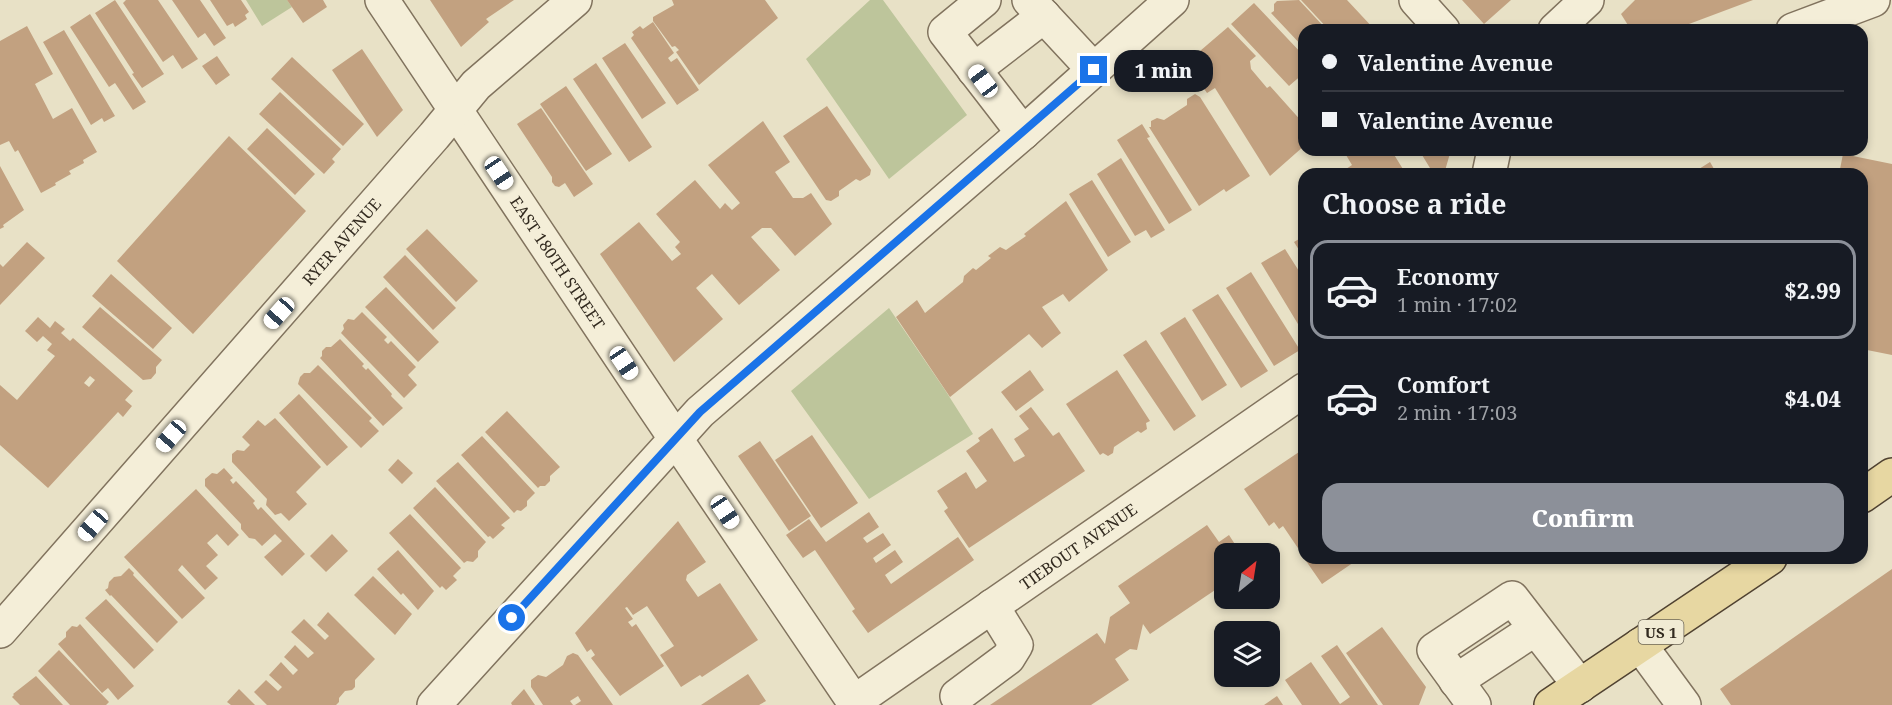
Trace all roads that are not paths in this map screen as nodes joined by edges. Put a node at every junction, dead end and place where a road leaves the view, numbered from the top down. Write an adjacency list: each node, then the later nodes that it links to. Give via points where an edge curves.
1 (382, 0): 14 (street, EAST 180TH STREET)
2 (575, 0): 14 (street, RYER AVENUE, via 490,72)
3 (984, 0): 12 (street, via 945,32)
4 (1172, 0): 13 (street)
5 (1416, 0): 9 (street)
6 (1587, 0): 10 (street)
7 (1873, 0): 11 (street)
8 (1036, 8): 12 (street); 13 (street)
9 (1438, 24)
10 (1562, 24)
11 (1808, 24)
12 (975, 70): 15 (street)
13 (1094, 70): 15 (street)
14 (456, 109): 17 (street, EAST 180TH STREET); 22 (street, RYER AVENUE)
15 (1023, 133): 17 (street, via 700,412)
16 (1298, 394): 21 (street, TIEBOUT AVENUE)
17 (675, 438): 27 (street, EAST 180TH STREET); 28 (street)
18 (1892, 475): 19 (main road)
19 (1868, 492)
20 (1761, 564): 23 (main road, US 1)
21 (992, 606): 26 (street, via 1016,645 1008,658); 27 (street, TIEBOUT AVENUE)
22 (0, 631)
23 (1640, 645): 24 (main road, US 1); 30 (street)
24 (1580, 686): 25 (street, via 1535,629); 29 (main road, US 1)
25 (1465, 693)
26 (957, 696)
27 (855, 703)
28 (434, 705)
29 (1551, 705)
30 (1684, 705)

